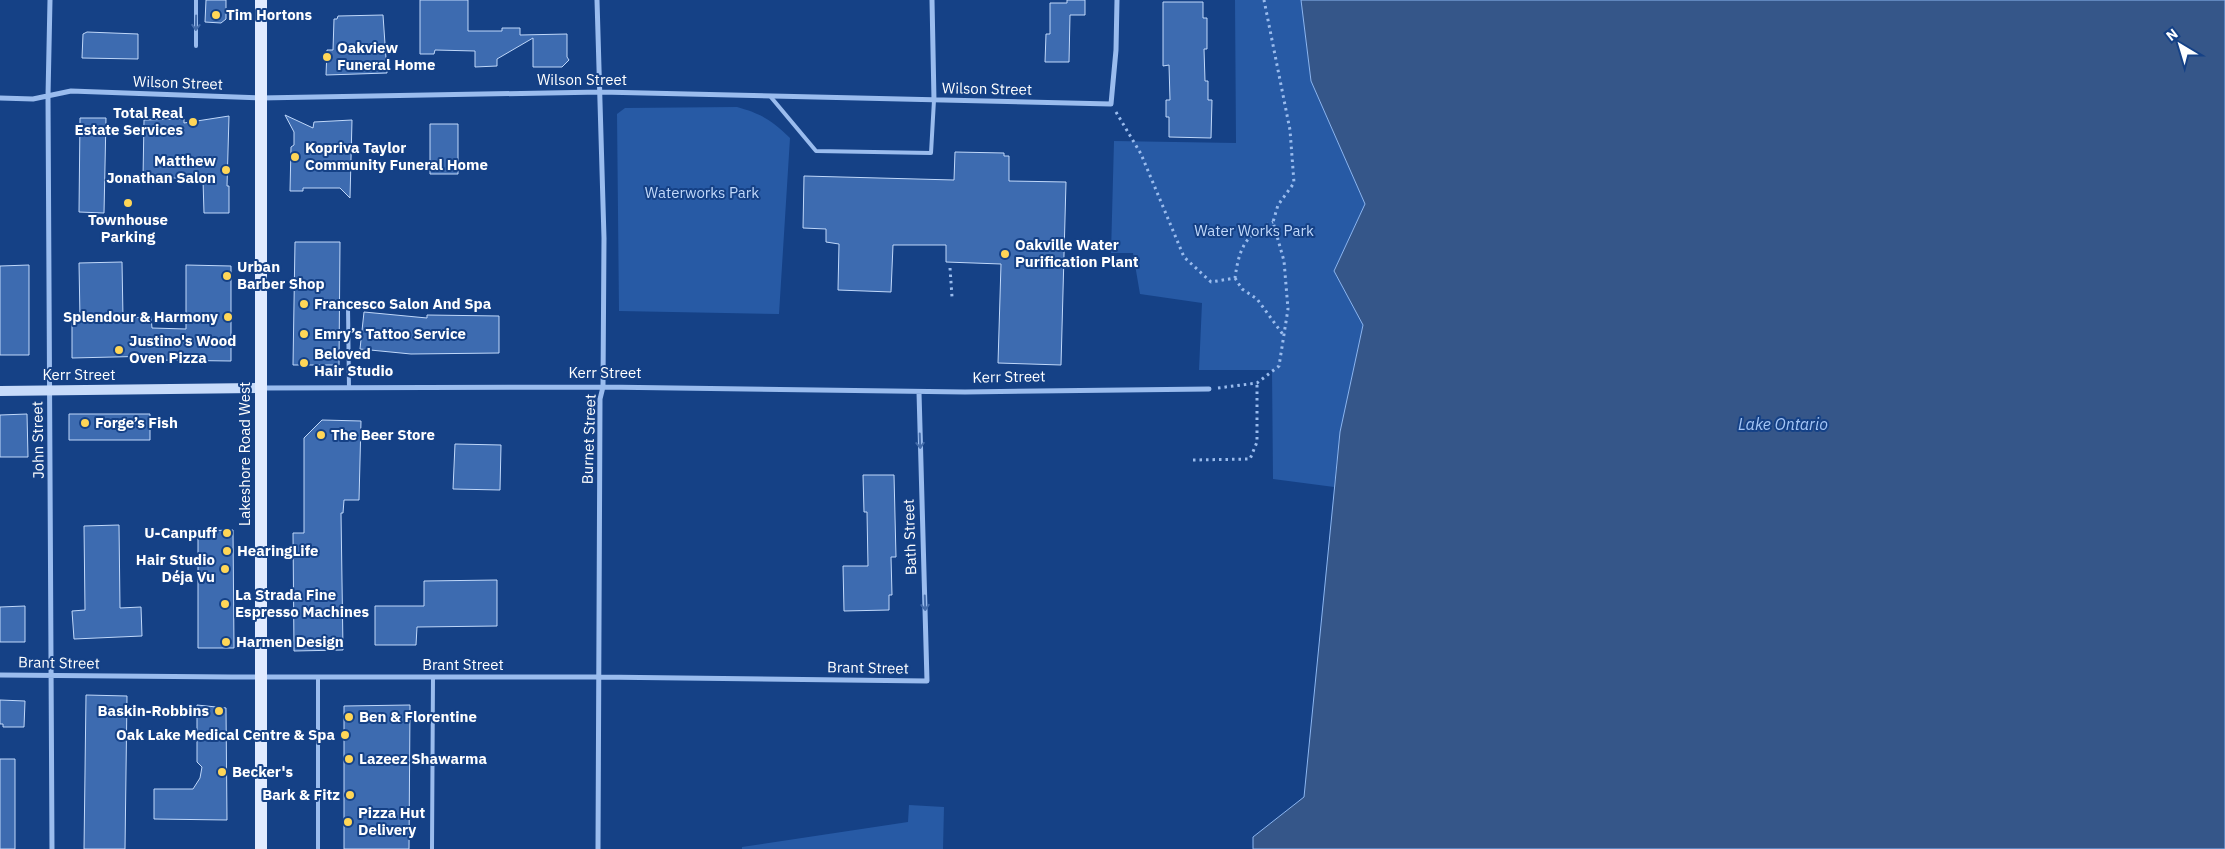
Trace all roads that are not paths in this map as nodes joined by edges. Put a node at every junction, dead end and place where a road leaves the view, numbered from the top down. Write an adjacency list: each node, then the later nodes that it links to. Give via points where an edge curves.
1 (50, 0): 9 (street, John Street)
2 (196, 0): 7 (lane, one-way to 7)
3 (261, 0): 12 (main road, Lakeshore Road West)
4 (598, 0): 8 (street, Burnet Street)
5 (932, 0): 13 (street)
6 (1117, 0): 13 (street, Wilson Street, via 1111,104)
7 (196, 46)
8 (601, 92): 10 (street, Wilson Street); 12 (street, Wilson Street); 15 (street, Burnet Street)
9 (48, 96): 11 (street, Wilson Street); 12 (street, Wilson Street, via 72,91); 20 (street, John Street)
10 (770, 96): 13 (street, Wilson Street); 13 (lane, via 816,151 931,153)
11 (0, 98)
12 (260, 98): 16 (main road, Lakeshore Road West)
13 (934, 100)
14 (348, 306): 17 (lane)
15 (603, 387): 17 (street, Kerr Street); 21 (street, Kerr Street); 27 (street, Burnet Street, via 600,399)
16 (260, 388): 17 (street, Kerr Street); 20 (main road, Kerr Street); 24 (main road, Lakeshore Road West)
17 (349, 388)
18 (1209, 389): 21 (street, Kerr Street)
19 (0, 391): 20 (main road, Kerr Street)
20 (50, 391): 23 (street, John Street)
21 (919, 392): 28 (street, Bath Street, one-way to 28)
22 (0, 675): 23 (street, Brant Street)
23 (51, 676): 24 (street, Brant Street); 29 (street, John Street)
24 (260, 677): 25 (street, Brant Street); 30 (main road, Lakeshore Road West)
25 (318, 677): 26 (street, Brant Street); 31 (lane)
26 (433, 677): 27 (street, Brant Street); 32 (lane)
27 (599, 677): 28 (street, Brant Street); 33 (street, Burnet Street)
28 (927, 681)
29 (52, 849)
30 (261, 849)
31 (318, 849)
32 (432, 849)
33 (598, 849)

